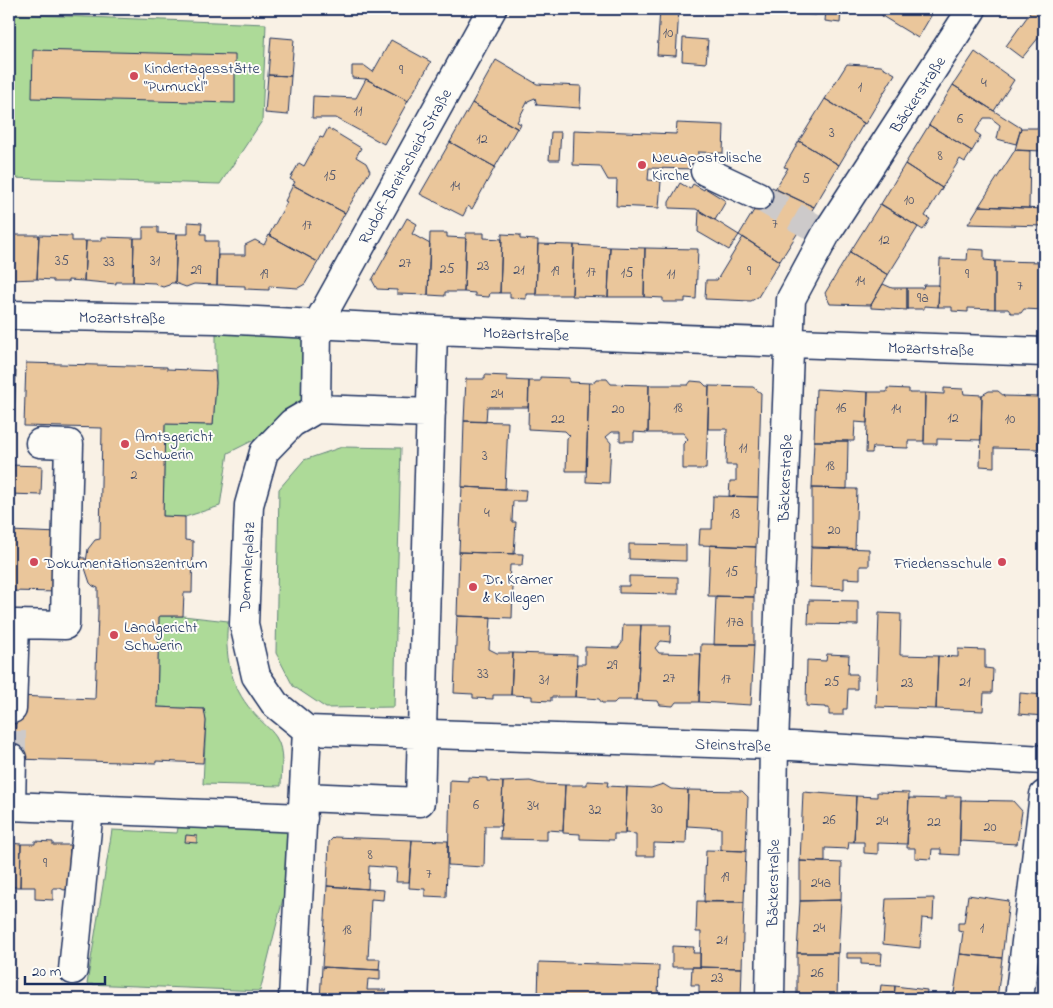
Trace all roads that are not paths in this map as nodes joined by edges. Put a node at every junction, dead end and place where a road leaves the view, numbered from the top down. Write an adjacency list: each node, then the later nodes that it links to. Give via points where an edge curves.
1 (492, 9): 6 (street, Rudolf-Breitscheid-Straße)
2 (972, 9): 8 (street, Bäckerstraße, via 826,234 791,299)
3 (705, 171): 4 (street)
4 (758, 196)
5 (9, 315): 6 (street, Mozartstraße)
6 (317, 324): 7 (street, Mozartstraße); 10 (street)
7 (433, 330): 8 (street, Mozartstraße); 11 (street)
8 (789, 342): 9 (street, Mozartstraße); 17 (street, Bäckerstraße)
9 (1044, 352)
10 (316, 409): 11 (street); 15 (street, Demmlerplatz, via 292,423 264,452 249,505 244,624 256,676 275,704)
11 (431, 413): 16 (street)
12 (40, 443): 13 (street, via 69,444 65,626)
13 (12, 624): 14 (street)
14 (12, 709)
15 (307, 730): 16 (street); 22 (street)
16 (421, 734): 17 (street, Steinstraße); 22 (street, via 420,802)
17 (774, 745): 19 (street, Steinstraße); 26 (street, Bäckerstraße)
18 (12, 759): 21 (street)
19 (1044, 760)
20 (1044, 795): 27 (street)
21 (10, 806): 23 (street)
22 (304, 808): 23 (street); 25 (street)
23 (89, 810): 24 (street)
24 (73, 970)
25 (293, 999)
26 (770, 999)
27 (1019, 999)

